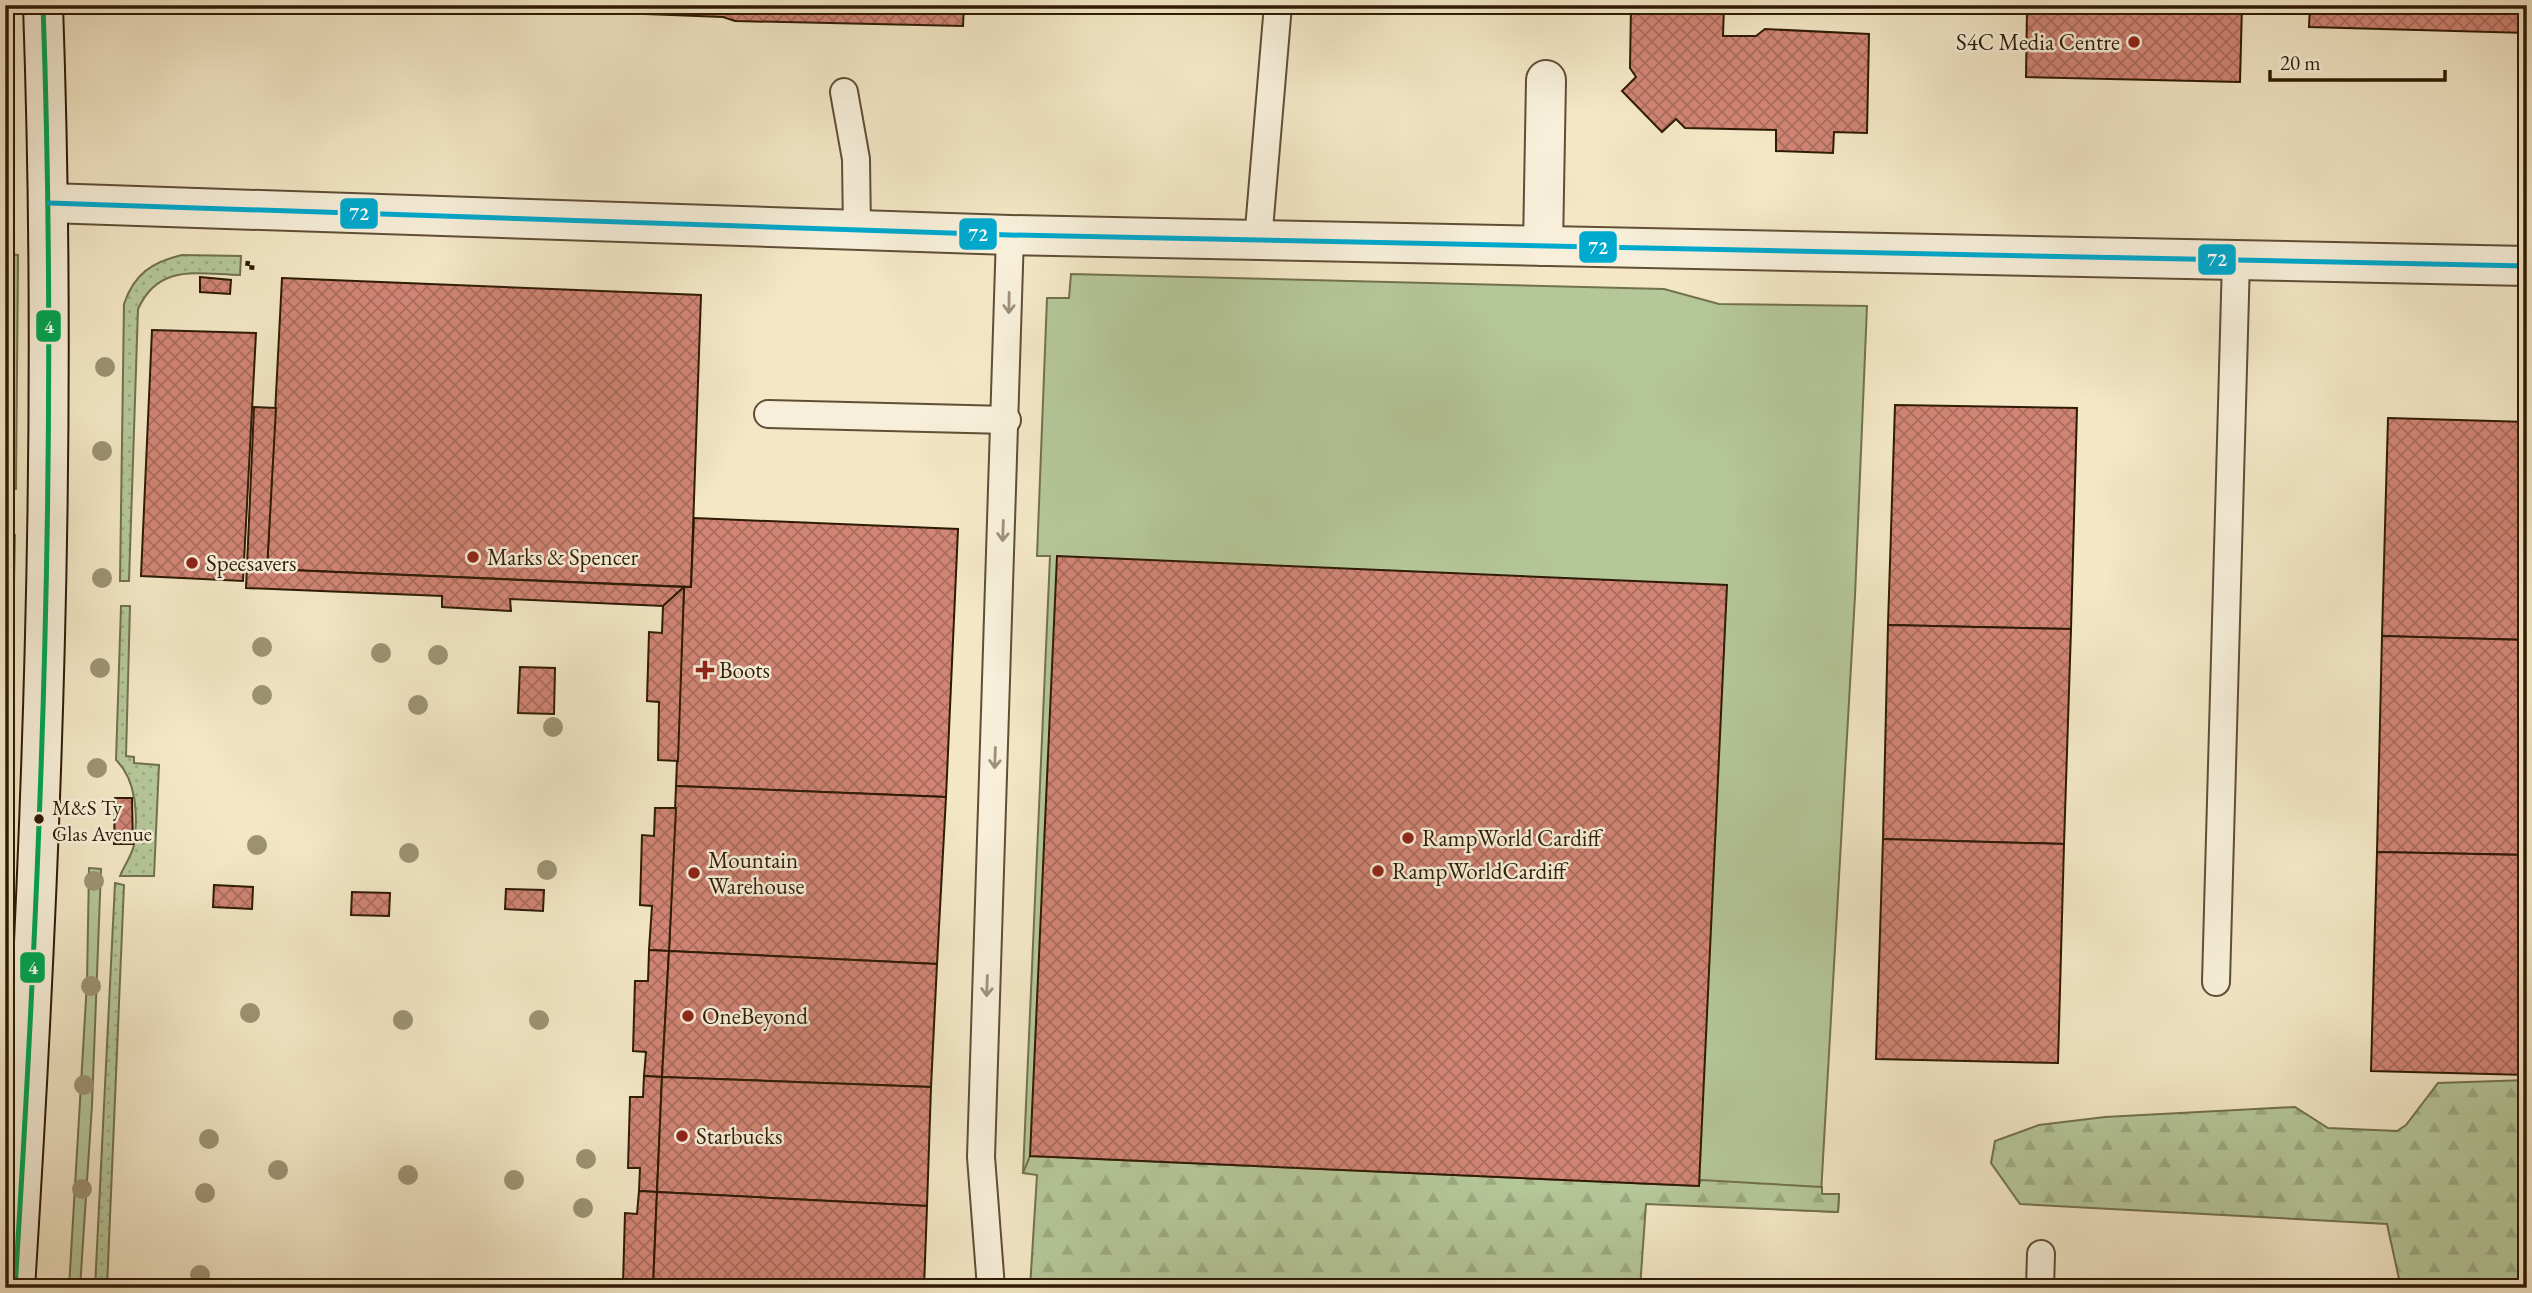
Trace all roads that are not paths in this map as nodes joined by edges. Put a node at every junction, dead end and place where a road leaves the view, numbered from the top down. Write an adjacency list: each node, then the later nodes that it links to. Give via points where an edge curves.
1 (43, 5): 5 (street)
2 (1278, 5): 8 (lane)
3 (1546, 80): 9 (street)
4 (844, 92): 6 (lane, via 856,159)
5 (49, 204): 6 (street); 16 (street, via 44,692)
6 (858, 231): 7 (street)
7 (1010, 235): 8 (street); 13 (lane, one-way to 13)
8 (1258, 241): 9 (street)
9 (1543, 246): 10 (street)
10 (2236, 260): 11 (street); 14 (lane)
11 (2527, 266)
12 (768, 414): 13 (lane)
13 (1007, 420): 17 (lane, one-way to 17, via 981,1157)
14 (2216, 982)
15 (2041, 1254): 18 (lane)
16 (15, 1288)
17 (991, 1288)
18 (2040, 1288)

